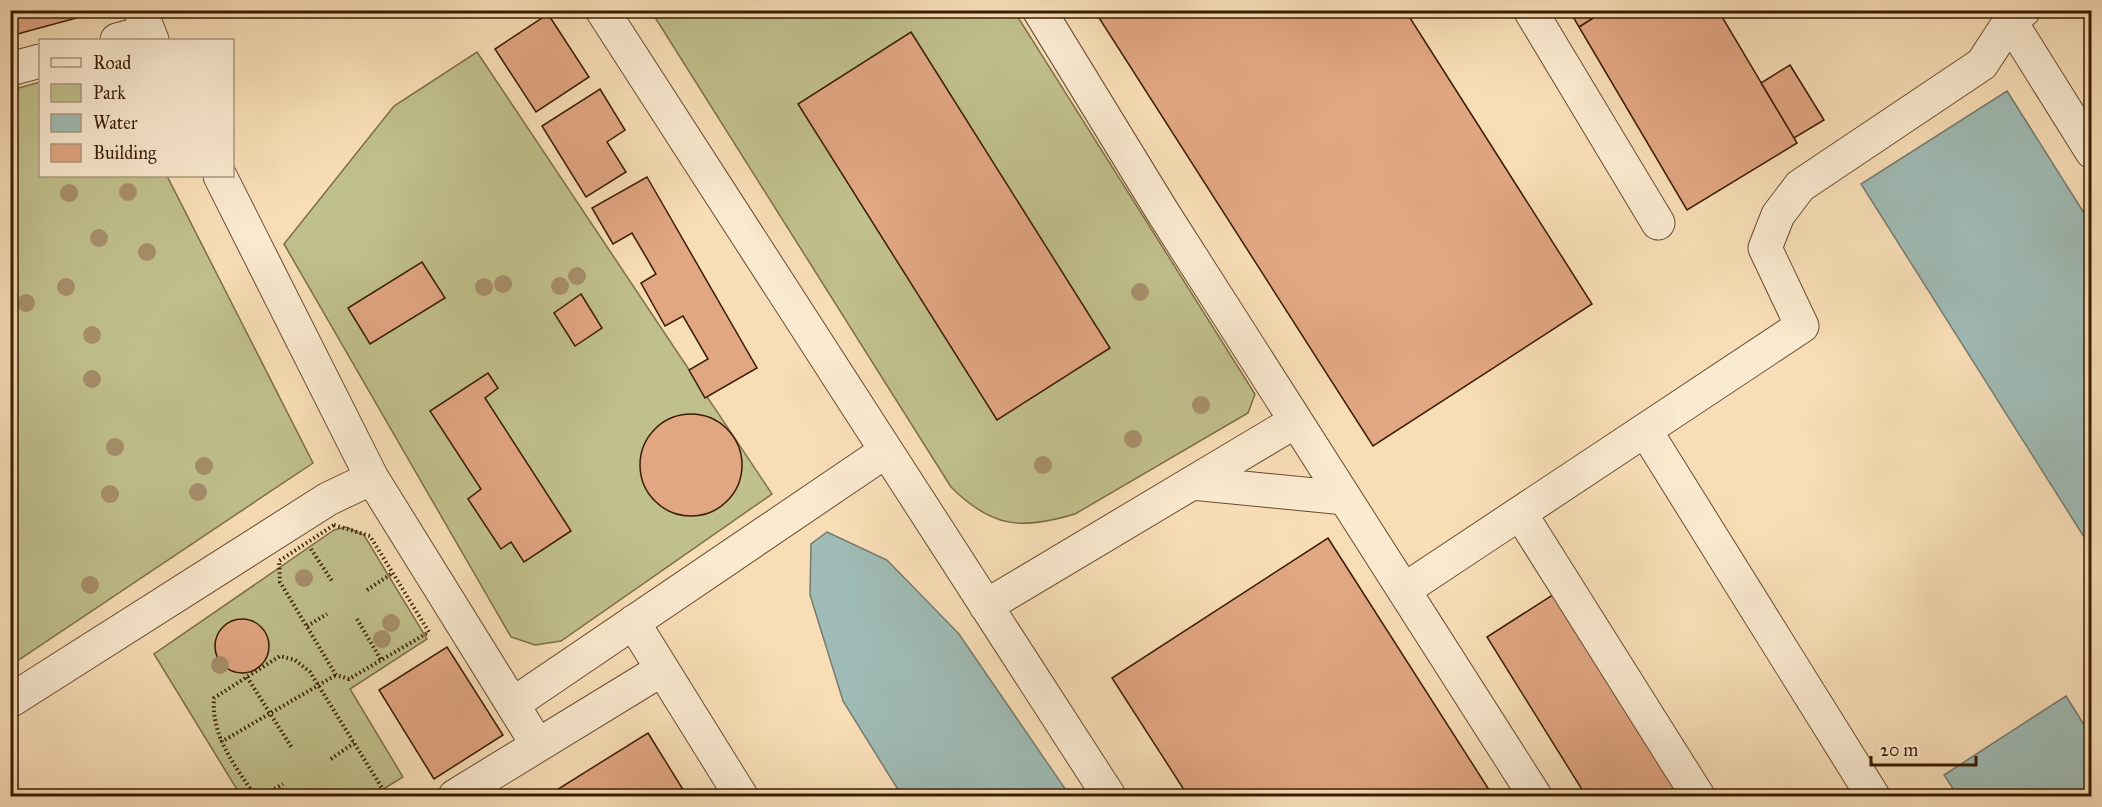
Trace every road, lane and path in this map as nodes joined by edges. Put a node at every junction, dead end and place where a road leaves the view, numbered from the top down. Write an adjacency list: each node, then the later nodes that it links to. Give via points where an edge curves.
1 (602, 10): 12 (lane)
2 (1039, 10): 10 (lane)
3 (1530, 10): 9 (lane)
4 (2014, 14): 7 (lane); 11 (lane, via 1982,64 1800,186 1778,215 1765,248 1802,326)
5 (39, 61): 6 (lane)
6 (10, 69)
7 (2091, 152)
8 (221, 177): 13 (lane)
9 (1658, 223)
10 (1296, 421): 14 (lane); 15 (lane)
11 (1645, 430): 16 (lane); 49 (lane)
12 (886, 451): 22 (lane); 25 (lane)
13 (372, 478): 32 (lane, via 328,499); 33 (lane)
14 (1192, 483): 15 (lane); 22 (lane)
15 (1345, 498): 21 (lane)
16 (1520, 513): 21 (lane); 48 (lane)
17 (307, 543): 18 (path, via 334,525 370,536); 19 (path); 26 (path, via 279,561 280,582)
18 (393, 573): 20 (path); 27 (path, via 429,632)
19 (332, 581)
20 (367, 590)
21 (1404, 590): 47 (lane)
22 (986, 606): 46 (lane)
23 (327, 614): 26 (path)
24 (357, 619): 27 (path)
25 (633, 622): 28 (lane); 33 (lane)
26 (307, 626): 29 (path)
27 (381, 660): 29 (path, via 349,679)
28 (661, 670): 37 (lane); 45 (lane)
29 (336, 675): 31 (path)
30 (247, 677): 31 (path, via 280,656 295,660 310,672); 34 (path); 35 (path, via 214,698 213,717)
31 (317, 685): 34 (path); 36 (path)
32 (10, 701)
33 (513, 704): 37 (lane)
34 (270, 713): 35 (path); 38 (path)
35 (220, 742): 41 (path)
36 (354, 743): 39 (path); 43 (path)
37 (537, 744): 44 (lane)
38 (292, 748)
39 (330, 759)
40 (284, 784): 42 (path)
41 (255, 796)
42 (263, 796)
43 (387, 796)
44 (455, 796)
45 (741, 796)
46 (1109, 796)
47 (1535, 796)
48 (1698, 796)
49 (1873, 796)

